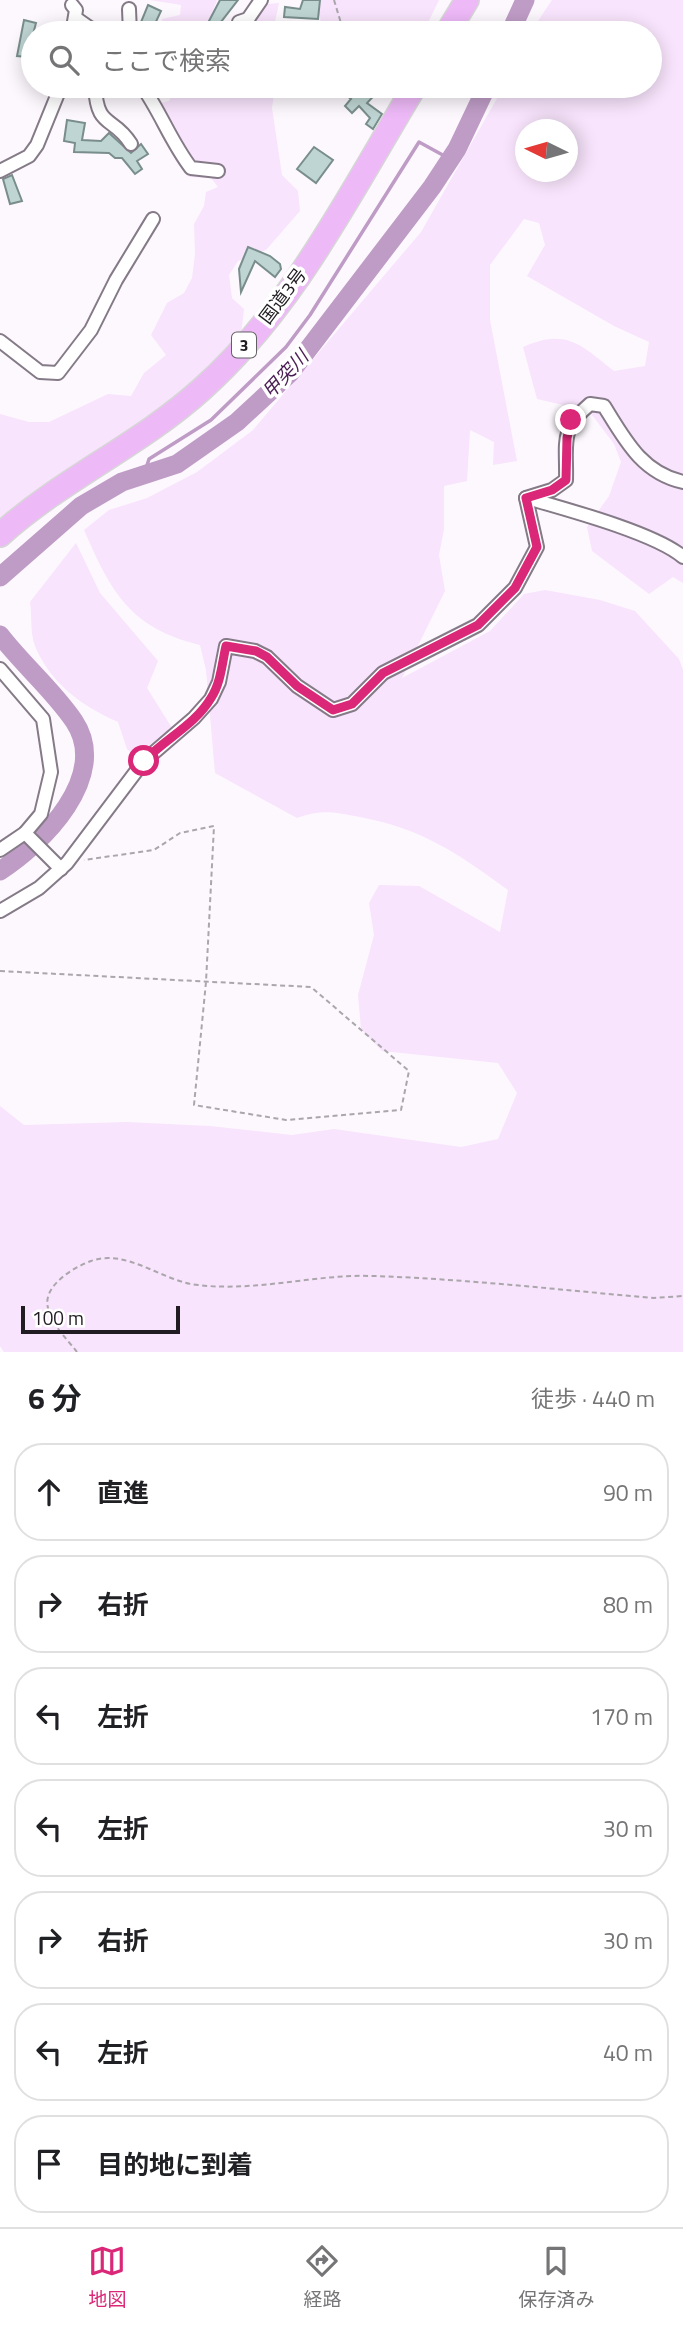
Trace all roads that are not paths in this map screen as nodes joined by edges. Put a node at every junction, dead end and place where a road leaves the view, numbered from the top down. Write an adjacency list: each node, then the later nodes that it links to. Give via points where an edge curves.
1 (261, 0): 8 (street)
2 (467, 0): 9 (highway)
3 (69, 2): 5 (street)
4 (129, 9): 7 (street)
5 (77, 19): 6 (street)
6 (80, 21)
7 (130, 21)
8 (242, 21)
9 (454, 21)
10 (56, 98): 15 (street, via 29,156)
11 (96, 98): 14 (street, via 102,119)
12 (150, 98): 16 (street, via 170,139 191,168)
13 (408, 98): 21 (highway, 国道3号 / 3, via 302,272 216,376 181,406 51,492)
14 (131, 144)
15 (0, 171)
16 (218, 171)
17 (153, 219): 18 (street, via 91,330 58,373 40,372)
18 (0, 341)
19 (683, 482): 20 (street, via 646,465 604,406 590,404 571,420 566,480)
20 (526, 498): 22 (street, via 606,523); 26 (street, via 537,547 504,601 478,625 383,673 344,709 333,710 319,703 256,651 226,646 211,699 144,761)
21 (0, 535)
22 (683, 557)
23 (0, 669): 24 (street, via 43,719 51,772 41,814)
24 (25, 833): 25 (street); 26 (street)
25 (0, 850)
26 (64, 866): 27 (street, via 19,902)
27 (0, 911)

